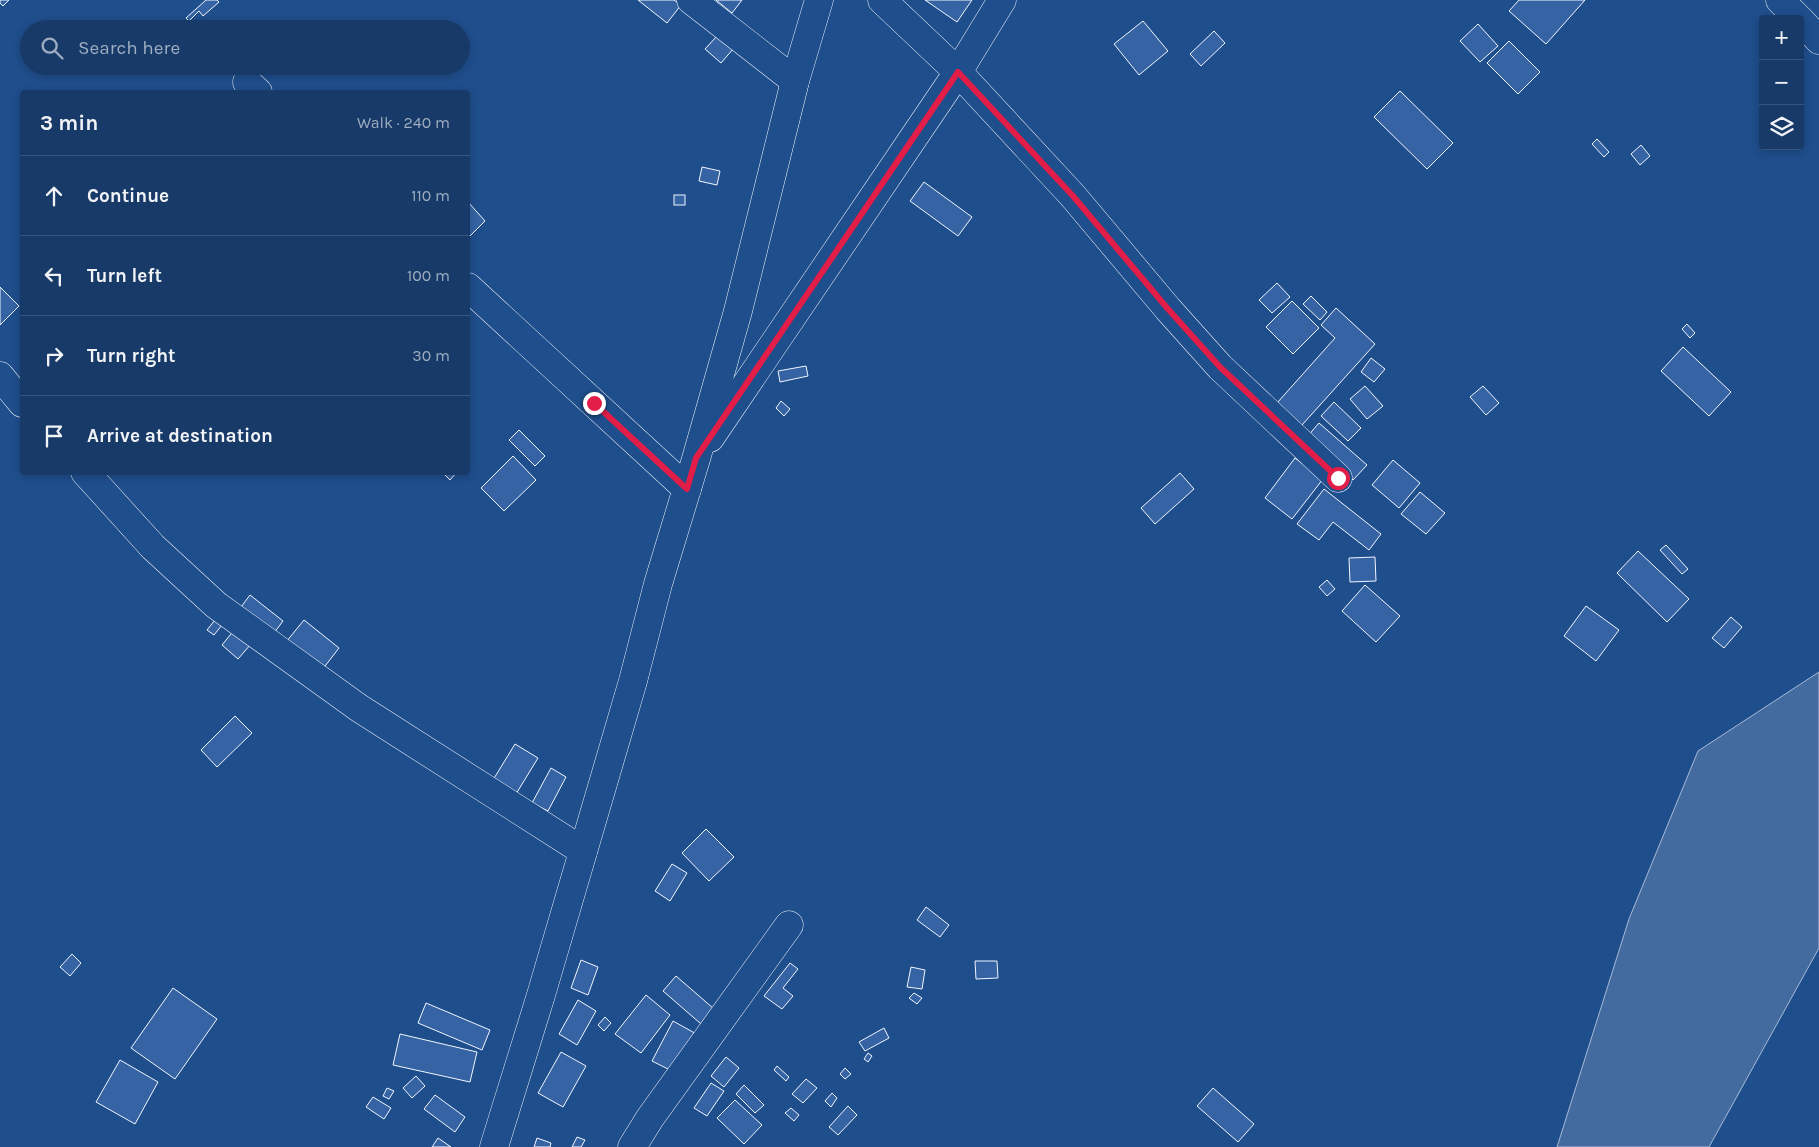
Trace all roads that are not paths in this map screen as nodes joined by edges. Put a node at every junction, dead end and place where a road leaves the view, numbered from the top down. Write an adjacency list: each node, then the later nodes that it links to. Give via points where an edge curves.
1 (691, 0): 10 (street)
2 (818, 0): 10 (street)
3 (882, 0): 9 (street)
4 (1002, 0): 9 (street)
5 (1780, 0): 6 (street)
6 (1794, 15)
7 (1804, 25): 8 (street)
8 (1819, 40)
9 (958, 72): 14 (street); 16 (street, via 1073,196 1220,367)
10 (795, 81): 14 (street, via 738,311)
11 (470, 290): 17 (street)
12 (0, 376): 13 (street)
13 (20, 401)
14 (696, 458): 17 (street)
15 (89, 475): 18 (street, via 153,547 216,605 360,708)
16 (1338, 478)
17 (687, 489): 18 (street)
18 (584, 851): 20 (street)
19 (789, 925): 21 (street)
20 (494, 1147)
21 (632, 1147)

